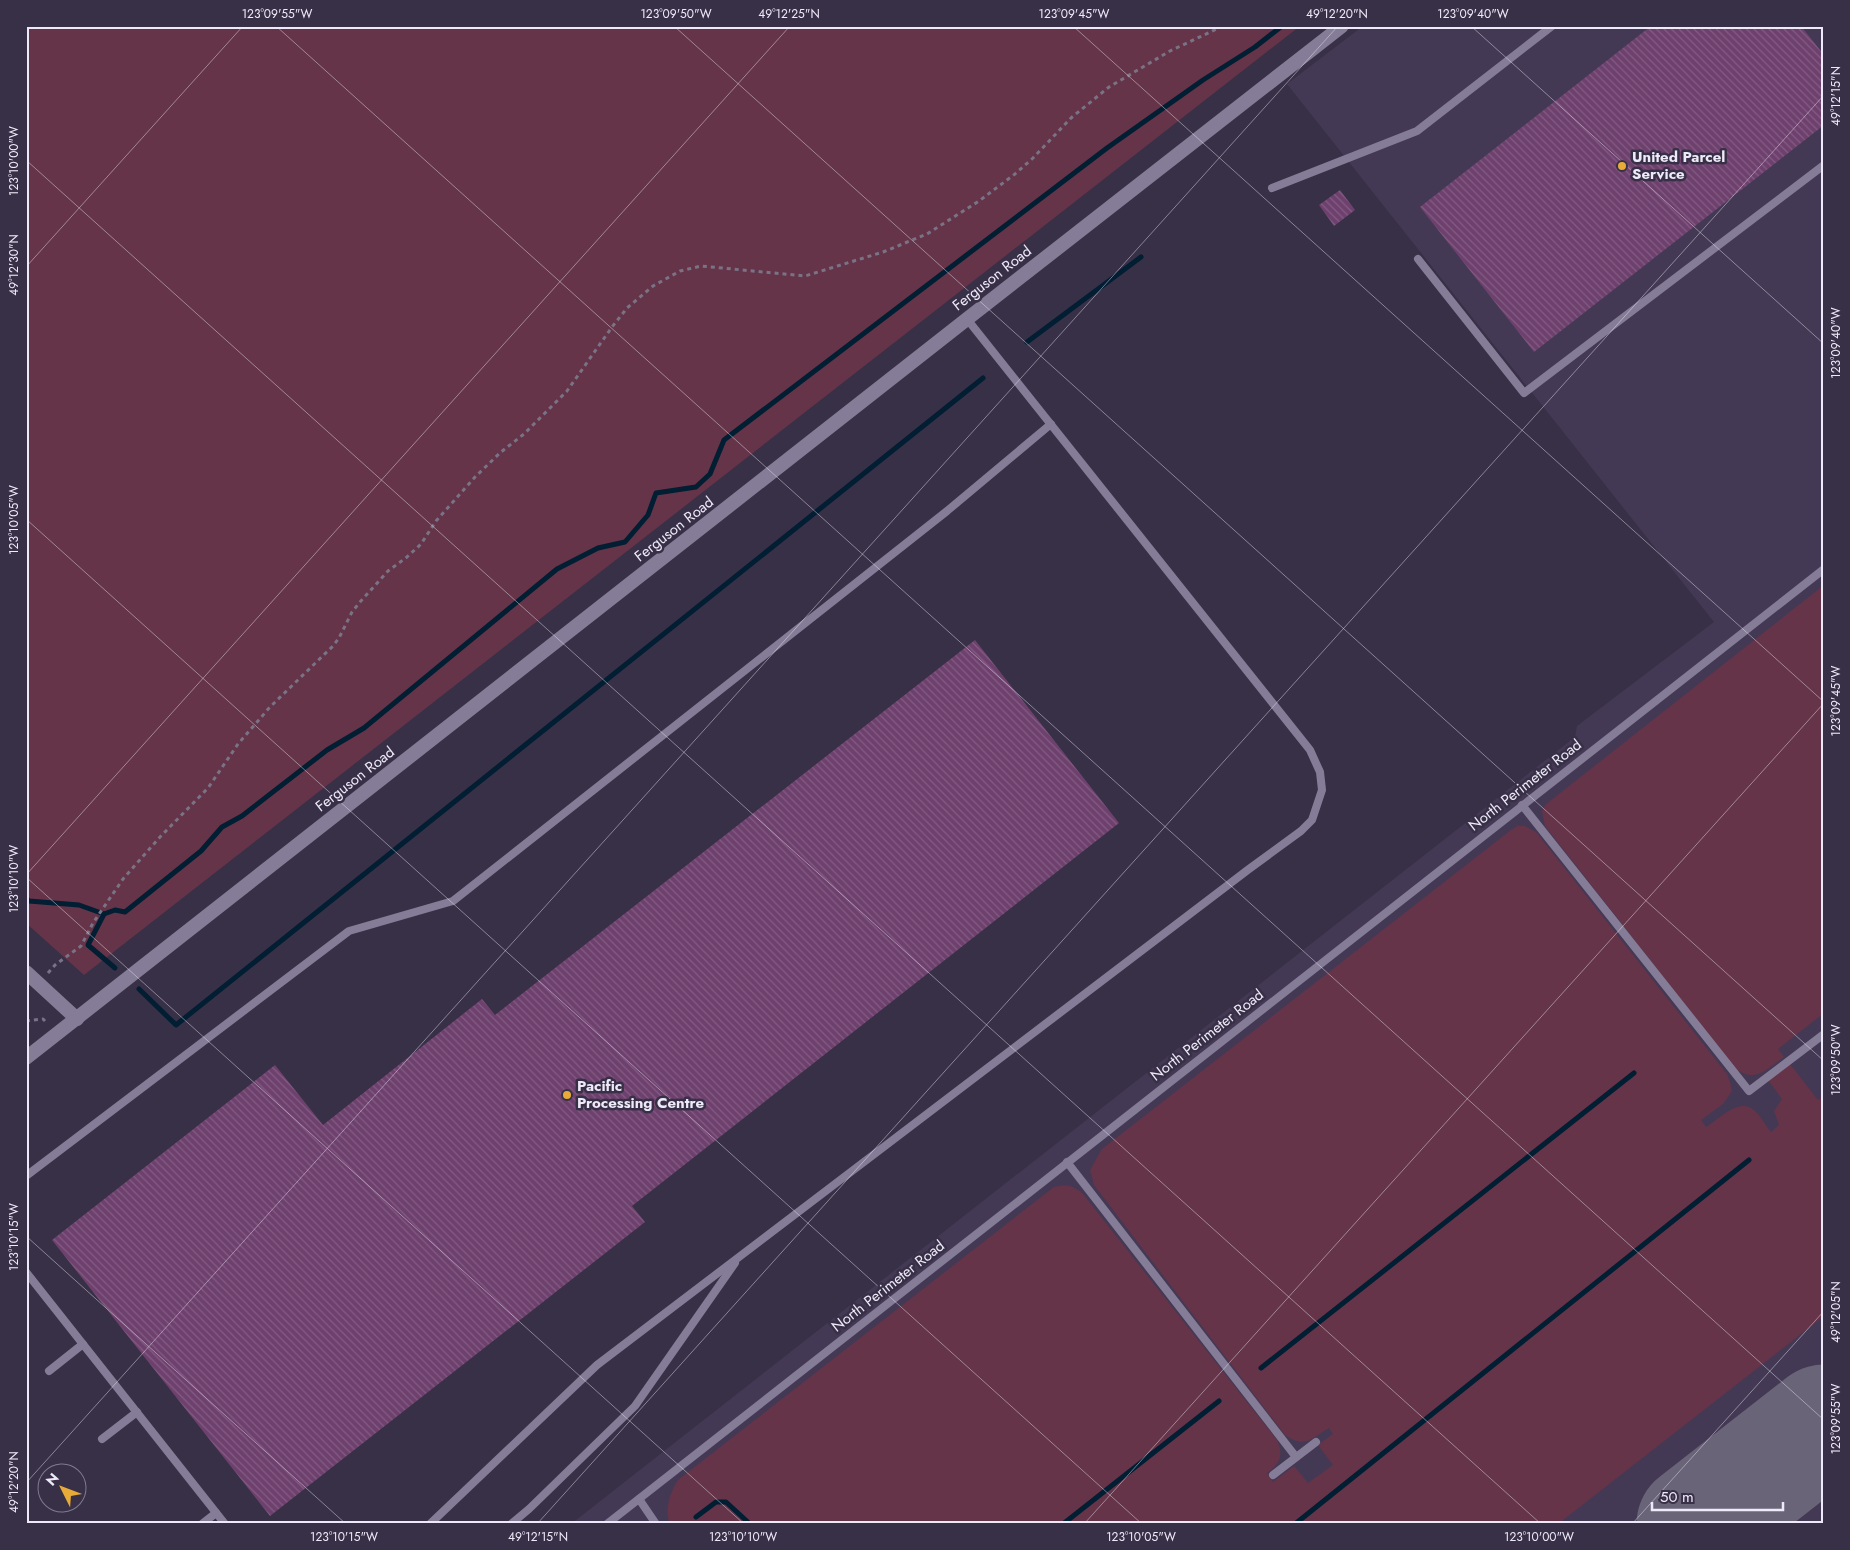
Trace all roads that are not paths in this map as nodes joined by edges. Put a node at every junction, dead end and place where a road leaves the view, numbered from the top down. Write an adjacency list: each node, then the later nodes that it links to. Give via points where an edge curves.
1 (1342, 26): 6 (street, Ferguson Road)
2 (1552, 26): 4 (lane, via 1417,131)
3 (1824, 165): 5 (lane, via 1524,393)
4 (1272, 188)
5 (1418, 259)
6 (967, 318): 7 (lane); 11 (street, Ferguson Road)
7 (1051, 424): 15 (lane, via 911,540 453,902 349,931); 16 (lane, via 1310,750 1320,772 1322,790 1318,804 1312,820 1301,831)
8 (1824, 569): 9 (lane, North Perimeter Road)
9 (1522, 805): 12 (lane, via 1749,1091); 14 (lane, North Perimeter Road)
10 (26, 972): 11 (street)
11 (77, 1019): 13 (street, Ferguson Road)
12 (1824, 1034)
13 (26, 1058)
14 (1068, 1162): 23 (lane); 25 (lane, North Perimeter Road)
15 (26, 1176)
16 (740, 1256): 29 (lane, via 597,1365); 30 (lane, via 635,1406)
17 (26, 1272): 18 (lane)
18 (83, 1344): 19 (lane); 20 (lane)
19 (49, 1371)
20 (137, 1412): 21 (lane); 26 (lane)
21 (102, 1439)
22 (1316, 1442): 23 (lane)
23 (1296, 1457): 24 (lane)
24 (1273, 1475)
25 (639, 1499): 31 (lane, North Perimeter Road); 32 (lane)
26 (216, 1513): 27 (lane); 28 (lane)
27 (202, 1524)
28 (225, 1524)
29 (430, 1524)
30 (511, 1524)
31 (608, 1524)
32 (656, 1524)

